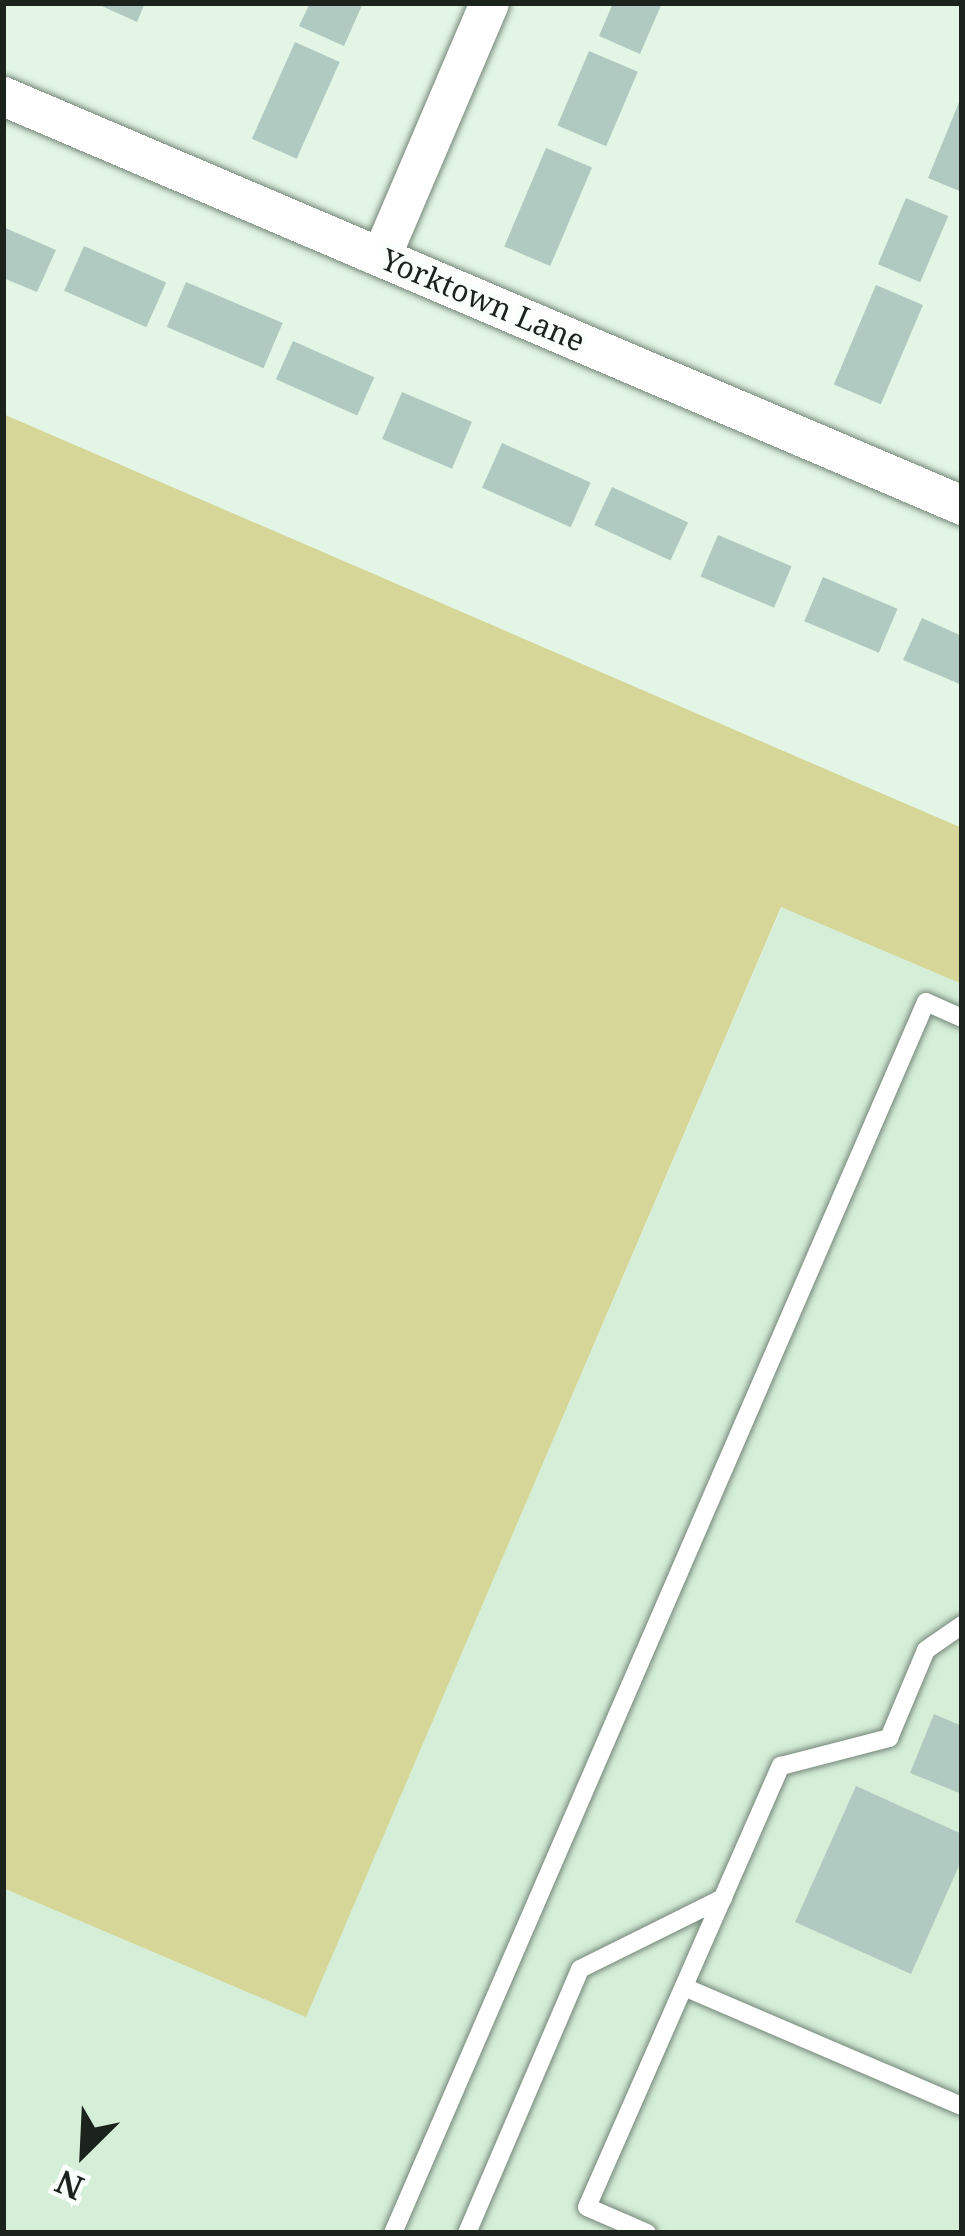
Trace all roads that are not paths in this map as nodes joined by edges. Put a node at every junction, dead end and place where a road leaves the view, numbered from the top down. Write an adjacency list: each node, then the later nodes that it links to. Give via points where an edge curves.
1 (489, 3): 3 (street)
2 (3, 96): 3 (street, Yorktown Lane)
3 (380, 256): 4 (street, Yorktown Lane)
4 (961, 503)
5 (962, 1018): 10 (lane, via 926,1002)
6 (962, 1624): 7 (lane, via 926,1650 889,1738 781,1766)
7 (723, 1898): 8 (lane); 11 (lane, via 580,1969)
8 (684, 1987): 9 (lane); 12 (lane, via 587,2207)
9 (962, 2106)
10 (393, 2233)
11 (467, 2233)
12 (647, 2233)

